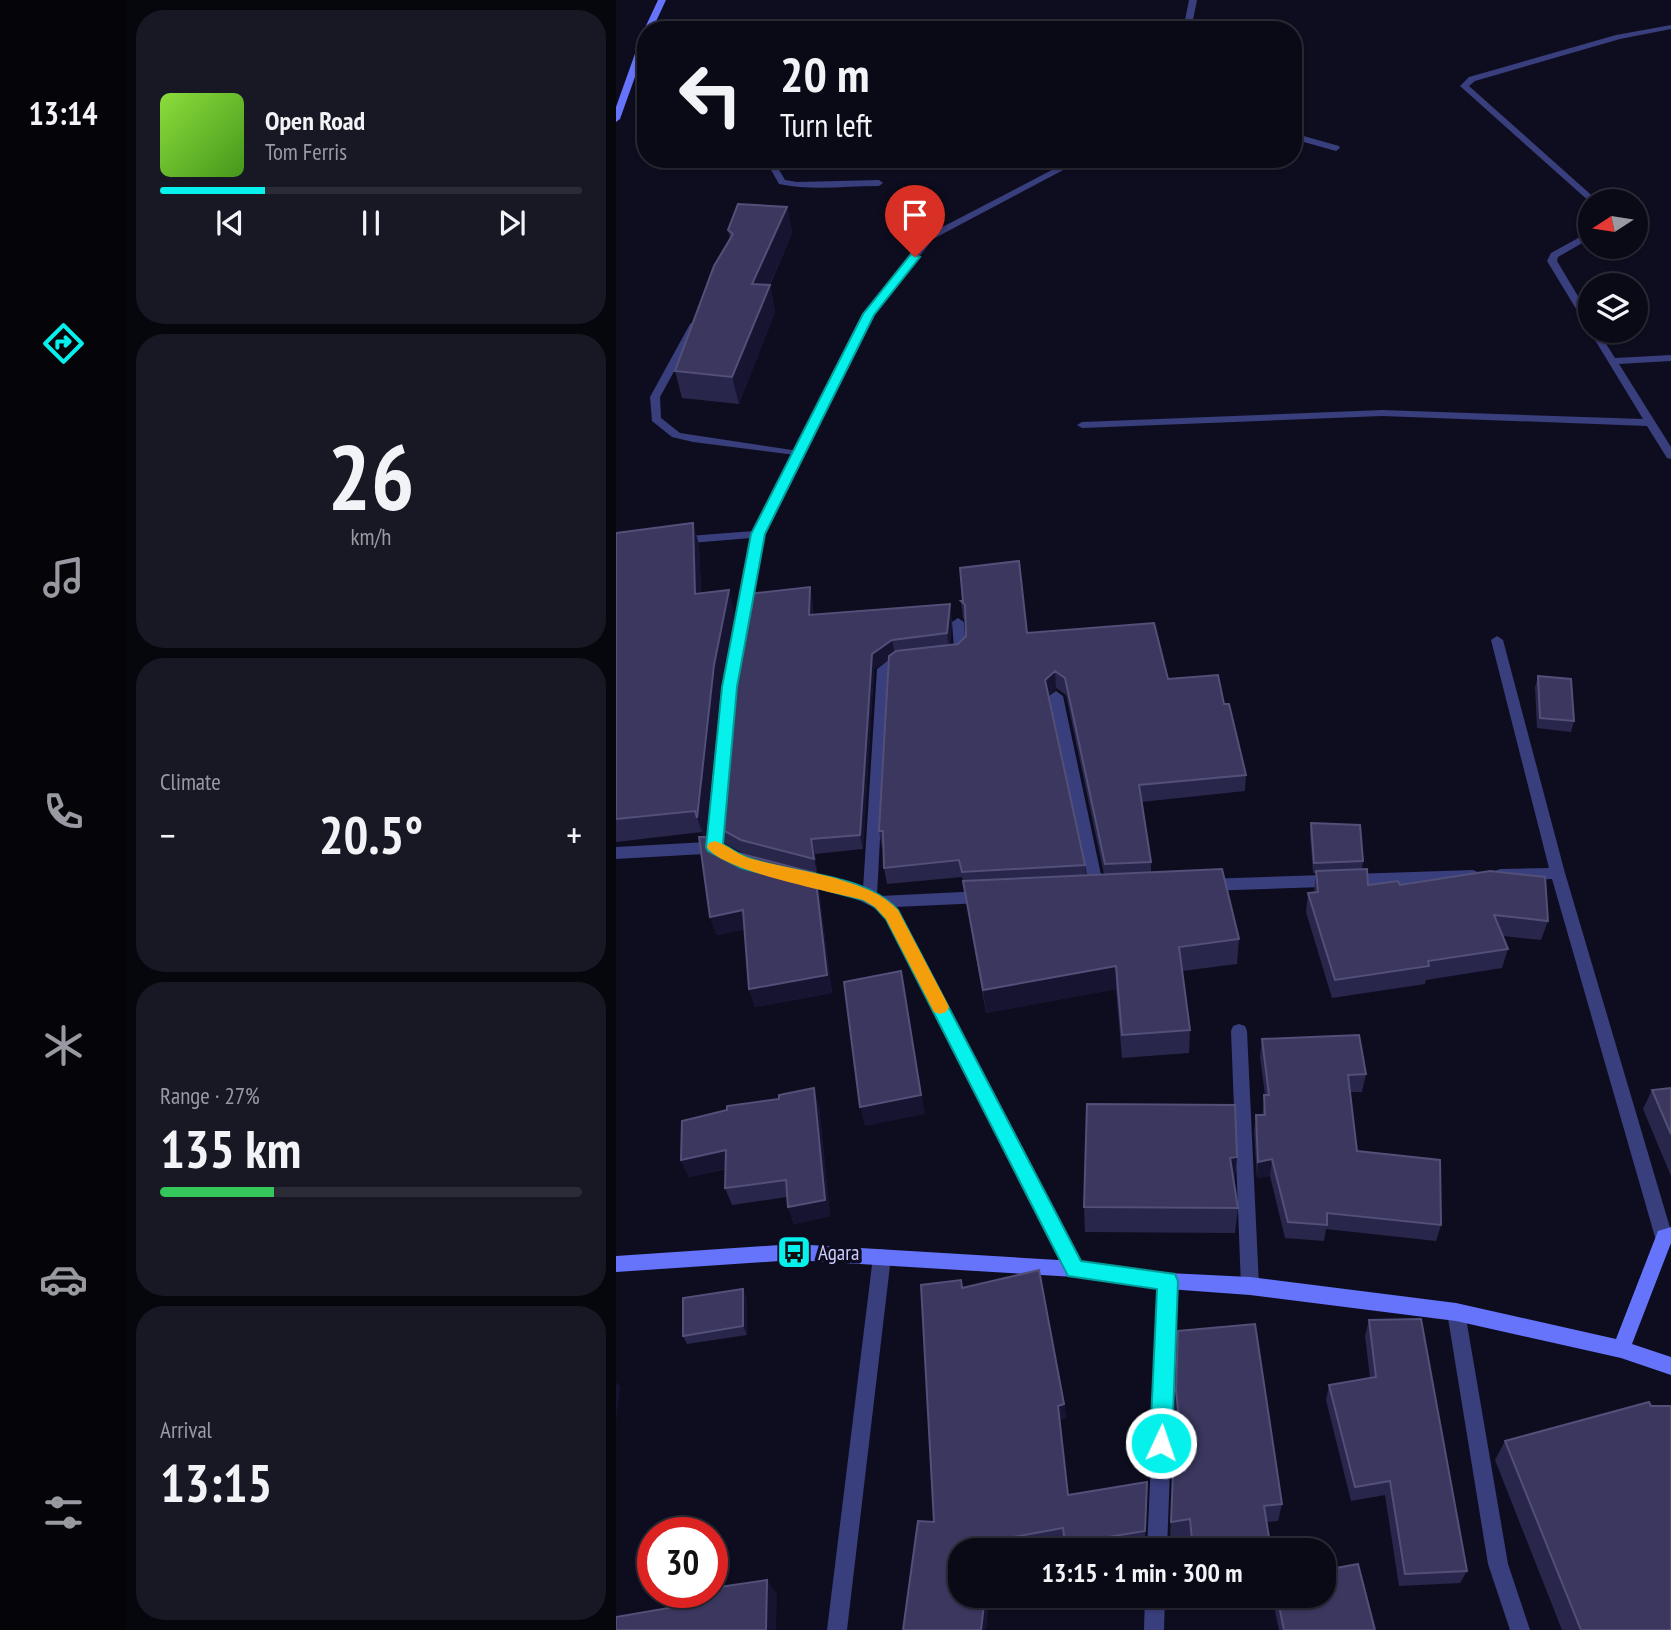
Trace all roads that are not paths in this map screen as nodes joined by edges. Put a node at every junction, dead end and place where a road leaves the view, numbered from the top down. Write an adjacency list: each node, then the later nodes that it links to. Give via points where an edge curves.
1 (662, 0): 3 (main road)
2 (1193, 0): 4 (street)
3 (652, 21)
4 (1189, 21)
5 (1671, 27): 13 (street, via 1607,40 1466,82 1468,92)
6 (637, 64): 7 (main road)
7 (616, 119)
8 (1302, 139): 9 (street)
9 (1336, 148)
10 (774, 168): 12 (street, via 782,182 797,185)
11 (1063, 168): 23 (street, via 930,237 869,314)
12 (879, 183)
13 (1580, 189)
14 (1578, 241): 15 (street, via 1554,255 1552,261)
15 (1578, 305)
16 (699, 316): 23 (street, via 654,397 656,419 676,435)
17 (1601, 343): 19 (street)
18 (1671, 358): 19 (street)
19 (1612, 361): 20 (street)
20 (1651, 423): 21 (street, via 1382,413); 22 (street)
21 (1082, 425)
22 (1667, 444): 24 (street)
23 (799, 454): 25 (street)
24 (1671, 456)
25 (758, 534): 26 (street); 32 (street, via 729,687)
26 (668, 541)
27 (958, 622): 29 (street, via 960,651)
28 (1497, 640): 36 (street)
29 (939, 657)
30 (917, 659): 40 (street, via 883,669)
31 (1056, 696): 38 (street)
32 (714, 847): 33 (street); 34 (street)
33 (616, 853)
34 (733, 859)
35 (783, 873): 40 (street)
36 (1558, 873): 37 (street); 42 (street)
37 (1195, 885)
38 (1098, 889)
39 (1000, 896): 40 (street)
40 (875, 899): 45 (street, via 892,915)
41 (1239, 1031): 47 (street)
42 (1667, 1236): 49 (main road)
43 (882, 1257): 44 (main road, via 794,1252); 45 (main road); 53 (street)
44 (616, 1264)
45 (1075, 1269): 46 (main road)
46 (1168, 1281): 47 (main road); 51 (street)
47 (1250, 1286): 48 (main road)
48 (1456, 1312): 49 (main road); 55 (street, via 1499,1564)
49 (1621, 1349): 50 (main road)
50 (1671, 1366)
51 (1157, 1538)
52 (1155, 1608): 54 (street)
53 (837, 1630)
54 (1154, 1630)
55 (1520, 1630)

